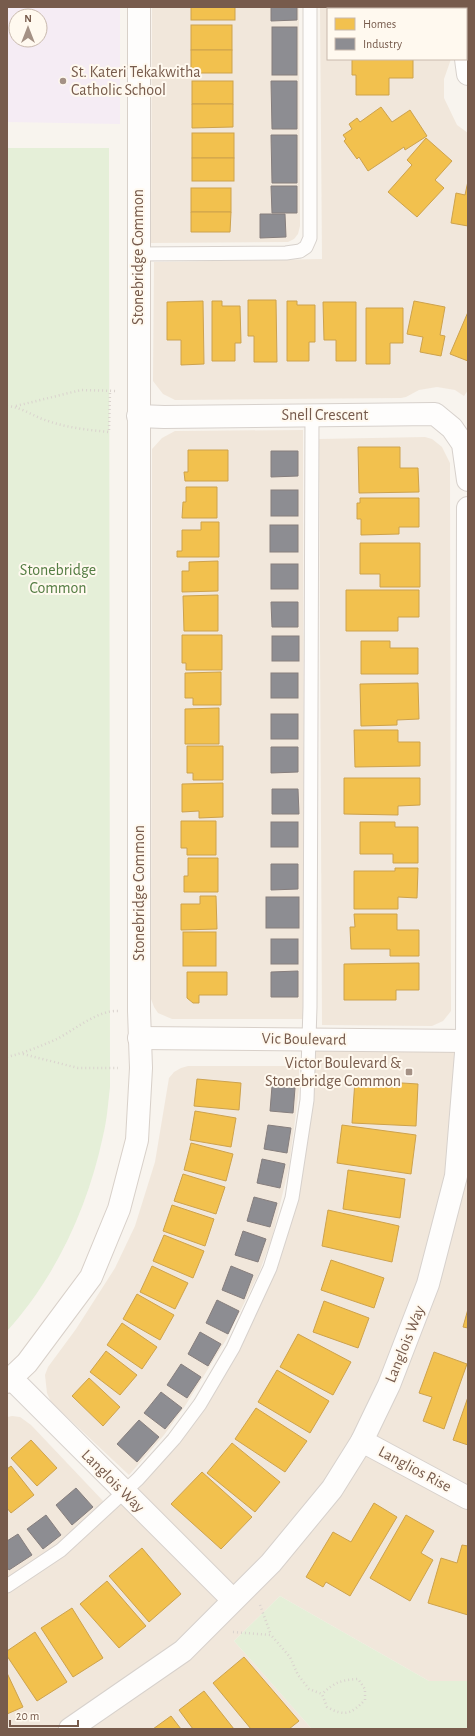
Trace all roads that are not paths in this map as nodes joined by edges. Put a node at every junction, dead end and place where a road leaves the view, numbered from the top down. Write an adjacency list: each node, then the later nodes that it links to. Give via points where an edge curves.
1 (138, 7): 5 (street, Stonebridge Common)
2 (310, 7): 5 (lane, via 310,238 306,247 300,251 286,253)
3 (466, 60): 4 (street)
4 (468, 74)
5 (138, 254): 7 (street, Stonebridge Common)
6 (312, 415): 7 (street, Snell Crescent); 8 (street, Snell Crescent, via 435,414 452,428 463,444); 11 (lane)
7 (138, 416): 10 (street, Stonebridge Common)
8 (468, 480)
9 (468, 508): 12 (street)
10 (139, 1038): 11 (street, Vic Boulevard); 13 (street, Stonebridge Common, via 141,1068 137,1140 119,1209 91,1277 27,1363)
11 (308, 1039): 12 (street, Vic Boulevard); 15 (lane, via 307,1100 292,1198 270,1268 233,1348 200,1404 174,1439)
12 (468, 1041): 14 (street, Langlois Way, via 456,1176 428,1284 389,1385)
13 (9, 1380): 15 (street, Langlois Way)
14 (362, 1441): 16 (street, Langlios Rise); 18 (street, Langlois Way, via 332,1489 271,1563)
15 (125, 1492): 17 (lane, via 61,1550); 18 (street, Langlois Way)
16 (468, 1498)
17 (7, 1586)
18 (233, 1600): 19 (street, Langlois Way, via 183,1651)
19 (70, 1729)

